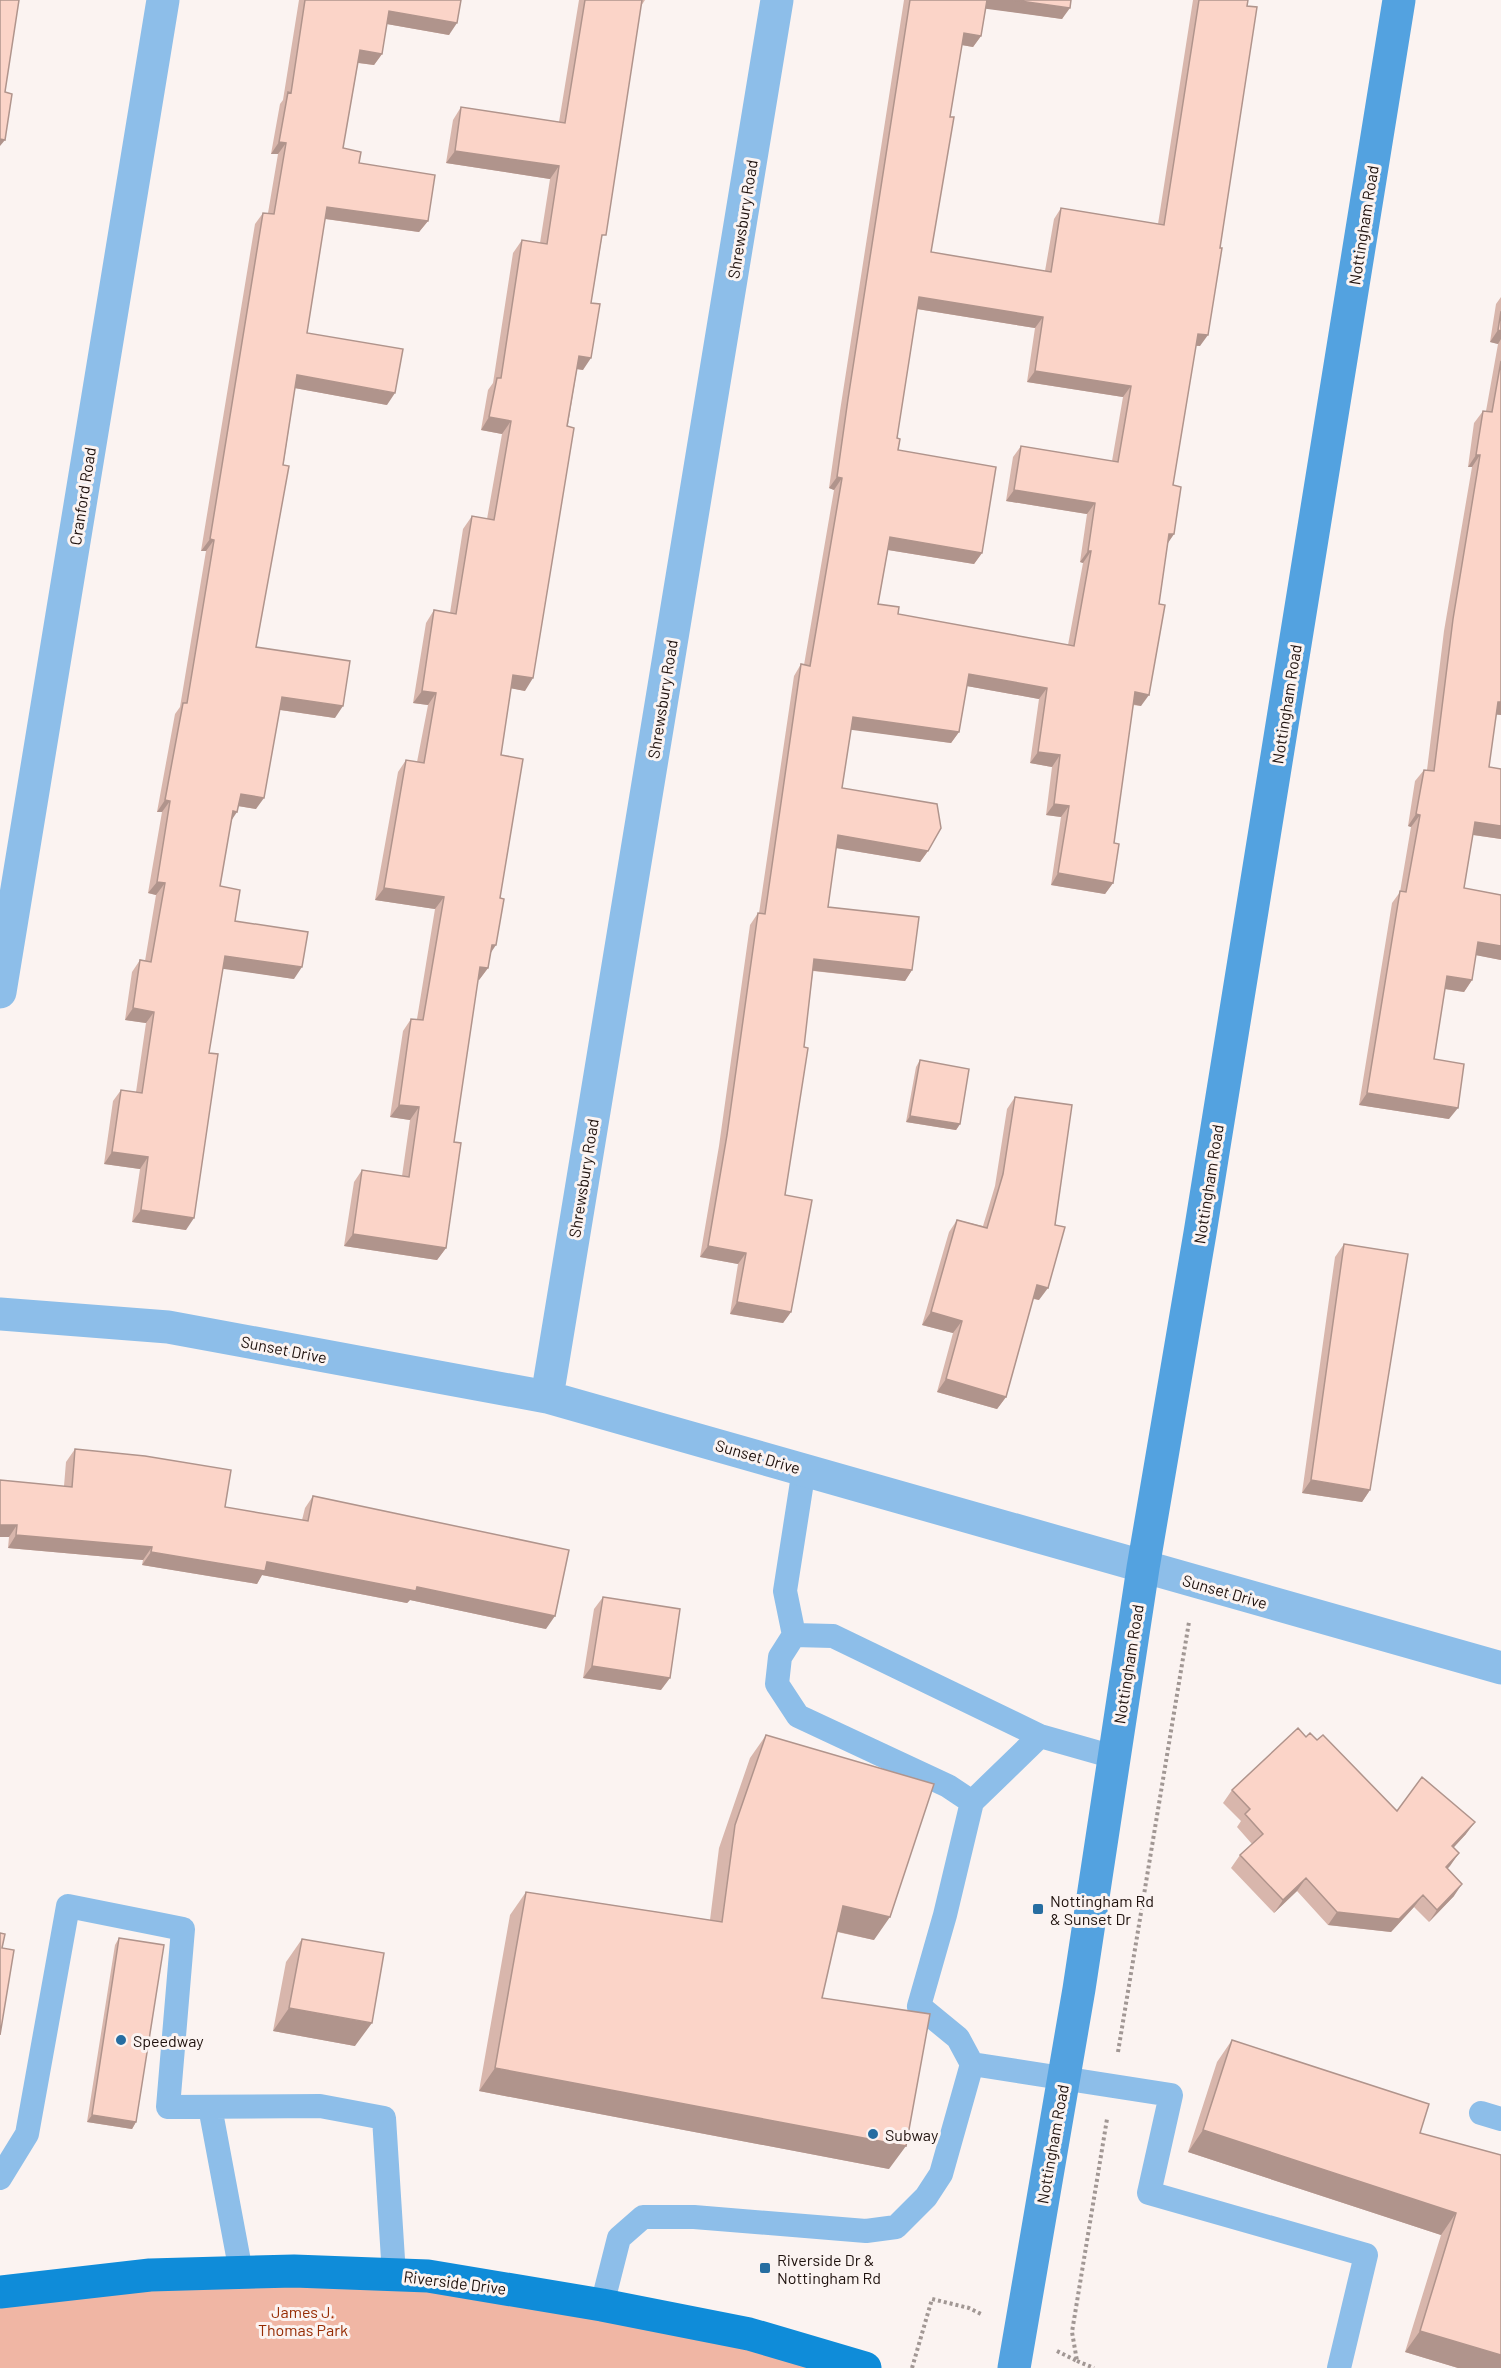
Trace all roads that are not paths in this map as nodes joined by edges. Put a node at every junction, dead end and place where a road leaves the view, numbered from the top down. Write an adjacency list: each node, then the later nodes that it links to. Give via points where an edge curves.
1 (163, 0): 4 (street, Cranford Road)
2 (777, 0): 6 (street, Shrewsbury Road)
3 (1399, 0): 8 (street, Nottingham Road)
4 (0, 992)
5 (0, 1314): 6 (street, Sunset Drive, via 168,1327)
6 (547, 1397): 7 (street, Sunset Drive)
7 (804, 1469): 8 (street, Sunset Drive); 9 (lane, via 785,1591)
8 (1143, 1568): 10 (street, Sunset Drive); 12 (street, Nottingham Road)
9 (794, 1635): 11 (lane, via 833,1636); 13 (lane, via 780,1657 777,1684 798,1716 948,1786)
10 (1501, 1668)
11 (1040, 1736): 12 (lane); 13 (lane)
12 (1114, 1757): 15 (street, Nottingham Road)
13 (972, 1802): 14 (lane, via 919,2006 958,2038)
14 (972, 2064): 15 (lane); 21 (lane, via 941,2174 926,2197 896,2227 866,2231 694,2217 643,2217 619,2238)
15 (1063, 2079): 23 (street, Nottingham Road); 24 (lane, via 1171,2095 1149,2193 1366,2255)
16 (210, 2107): 17 (lane, via 168,2107 183,1929 68,1906 27,2134); 18 (lane); 19 (lane, via 320,2106 384,2118)
17 (0, 2178)
18 (241, 2272): 19 (main road, Riverside Drive); 20 (main road, Riverside Drive, via 150,2275)
19 (394, 2275): 21 (main road, Riverside Drive, via 428,2276)
20 (0, 2292)
21 (602, 2305): 22 (main road, Riverside Drive, via 749,2334)
22 (865, 2368)
23 (1014, 2368)
24 (1339, 2368)

